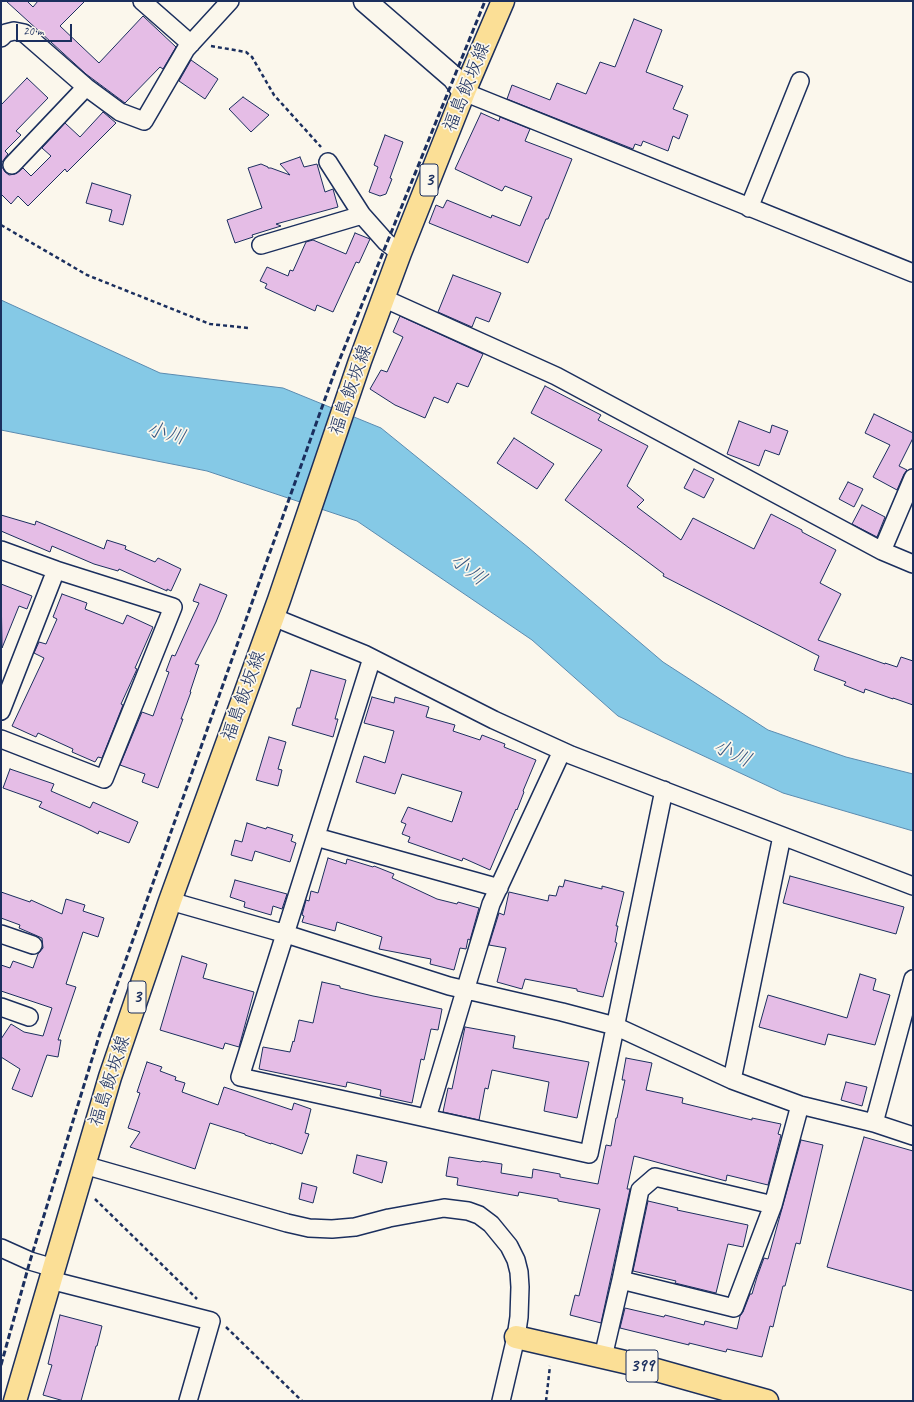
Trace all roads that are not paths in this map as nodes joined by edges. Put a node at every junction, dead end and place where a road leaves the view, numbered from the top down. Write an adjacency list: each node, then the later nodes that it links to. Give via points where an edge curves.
1 (142, 1): 6 (street)
2 (230, 1): 6 (street)
3 (365, 1): 9 (main road, via 454,78)
4 (503, 1): 9 (main road, 福島飯坂線 / 3)
5 (1, 38): 8 (street, via 6,33 14,31 24,33)
6 (192, 43): 8 (street, via 144,121 120,112)
7 (800, 81): 12 (street)
8 (86, 87): 11 (street)
9 (464, 92): 12 (street); 15 (main road, 福島飯坂線 / 3)
10 (328, 162): 13 (street)
11 (12, 165)
12 (749, 208): 16 (street)
13 (362, 215): 14 (street); 15 (street, via 386,242)
14 (261, 245)
15 (400, 253): 17 (main road, 福島飯坂線 / 3)
16 (913, 273)
17 (384, 298): 20 (street, via 556,376); 23 (main road, 福島飯坂線 / 3)
18 (913, 478): 20 (street)
19 (1, 550): 22 (street)
20 (882, 550): 21 (street)
21 (913, 564)
22 (56, 570): 25 (street); 26 (street, via 173,607 104,779)
23 (276, 608): 24 (street); 33 (main road, 福島飯坂線 / 3)
24 (372, 658): 27 (street, via 494,720); 30 (street)
25 (1, 711)
26 (1, 739)
27 (562, 750): 28 (street); 32 (street)
28 (664, 790): 29 (street); 41 (street)
29 (782, 836): 31 (street); 42 (street)
30 (316, 837): 32 (street); 35 (street)
31 (913, 886)
32 (499, 888): 38 (street, via 491,904)
33 (170, 901): 35 (street); 47 (main road, 福島飯坂線 / 3, via 110,1077)
34 (1, 934): 36 (street)
35 (286, 934): 38 (street); 44 (street, via 240,1077)
36 (33, 945)
37 (913, 979): 45 (street)
38 (465, 990): 41 (street); 44 (street)
39 (1, 1007): 40 (street)
40 (29, 1017)
41 (615, 1026): 42 (street); 44 (street, via 589,1154)
42 (732, 1080): 43 (street)
43 (800, 1105): 45 (street); 48 (street)
44 (427, 1118)
45 (874, 1123): 46 (street)
46 (913, 1136)
47 (84, 1164): 50 (main road, 福島飯坂線 / 3); 52 (street, via 309,1228 355,1227 444,1208 468,1210 491,1224 506,1241 516,1260 520,1287)
48 (773, 1205): 51 (street, via 734,1308); 51 (street, via 655,1177 640,1190)
49 (1, 1248): 50 (street)
50 (52, 1274): 54 (main road, 福島飯坂線 / 3); 55 (street, via 211,1321)
51 (622, 1280): 53 (street)
52 (516, 1337): 53 (main road, 399); 56 (street)
53 (603, 1357): 57 (main road, 399)
54 (15, 1401)
55 (188, 1401)
56 (501, 1401)
57 (767, 1401)

